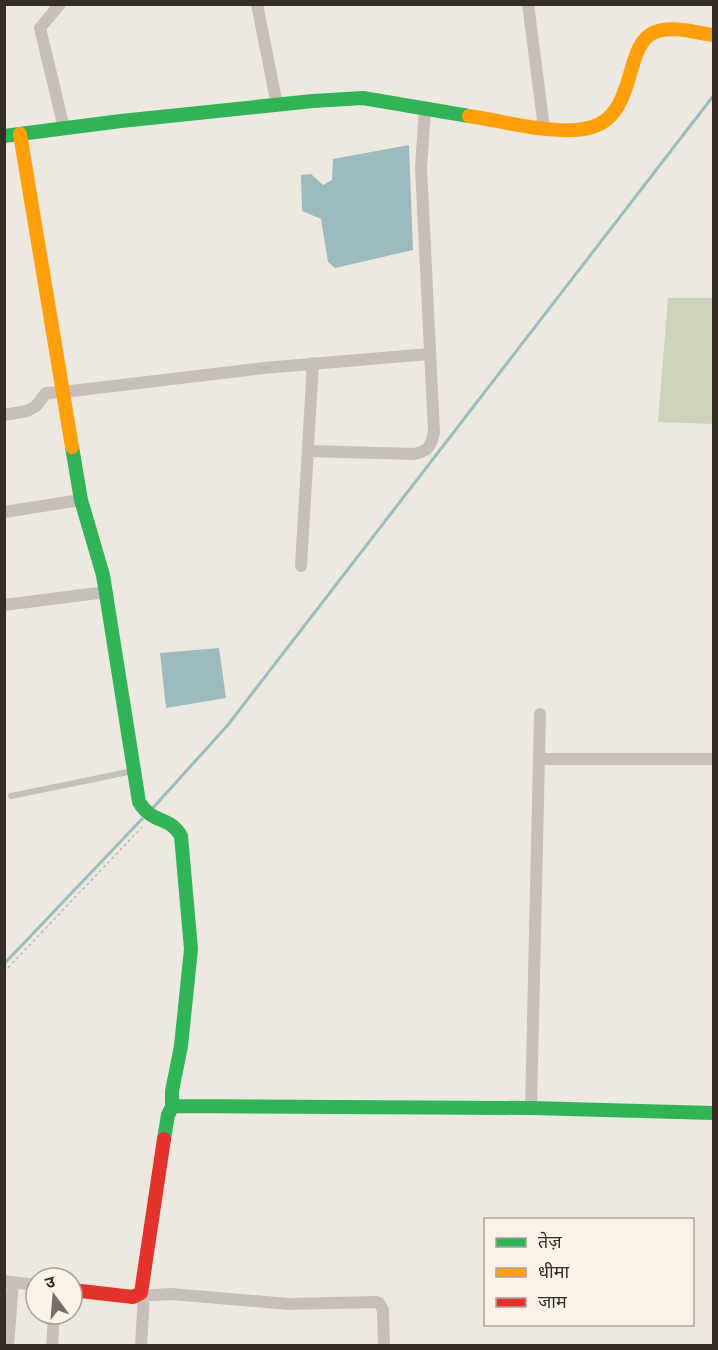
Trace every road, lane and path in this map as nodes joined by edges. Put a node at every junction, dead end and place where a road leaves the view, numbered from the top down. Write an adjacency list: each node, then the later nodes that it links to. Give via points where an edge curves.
1 (60, 4): 7 (street, via 40,28)
2 (257, 4): 5 (street)
3 (528, 4): 8 (street)
4 (714, 35): 8 (street, via 667,29 653,32 641,43 617,111 585,129)
5 (277, 105): 6 (street, via 363,98); 7 (street)
6 (425, 110): 8 (street); 11 (street, via 421,167)
7 (64, 128): 9 (street)
8 (544, 128)
9 (20, 134): 10 (street); 13 (street)
10 (4, 136)
11 (429, 354): 12 (street); 15 (street, via 434,432 426,451)
12 (313, 363): 13 (street); 15 (street)
13 (63, 392): 14 (street, via 46,393 27,411); 16 (street)
14 (4, 415)
15 (308, 451): 18 (street)
16 (81, 500): 17 (street); 19 (street)
17 (4, 512)
18 (301, 566)
19 (106, 592): 20 (street); 24 (street)
20 (4, 605)
21 (540, 714): 22 (street)
22 (539, 759): 23 (street); 29 (street)
23 (714, 759)
24 (133, 771): 25 (lane); 26 (street, via 139,802)
25 (10, 796)
26 (148, 815): 27 (path); 28 (street, via 179,830 190,934)
27 (4, 972)
28 (172, 1107): 29 (street); 34 (street)
29 (531, 1108): 30 (street)
30 (714, 1113)
31 (9, 1282): 32 (street); 36 (street)
32 (24, 1284)
33 (84, 1291): 34 (street)
34 (141, 1296): 38 (street); 39 (street, via 171,1294 288,1304 376,1302 382,1310)
35 (53, 1326): 37 (street)
36 (8, 1346)
37 (52, 1346)
38 (141, 1346)
39 (384, 1346)

